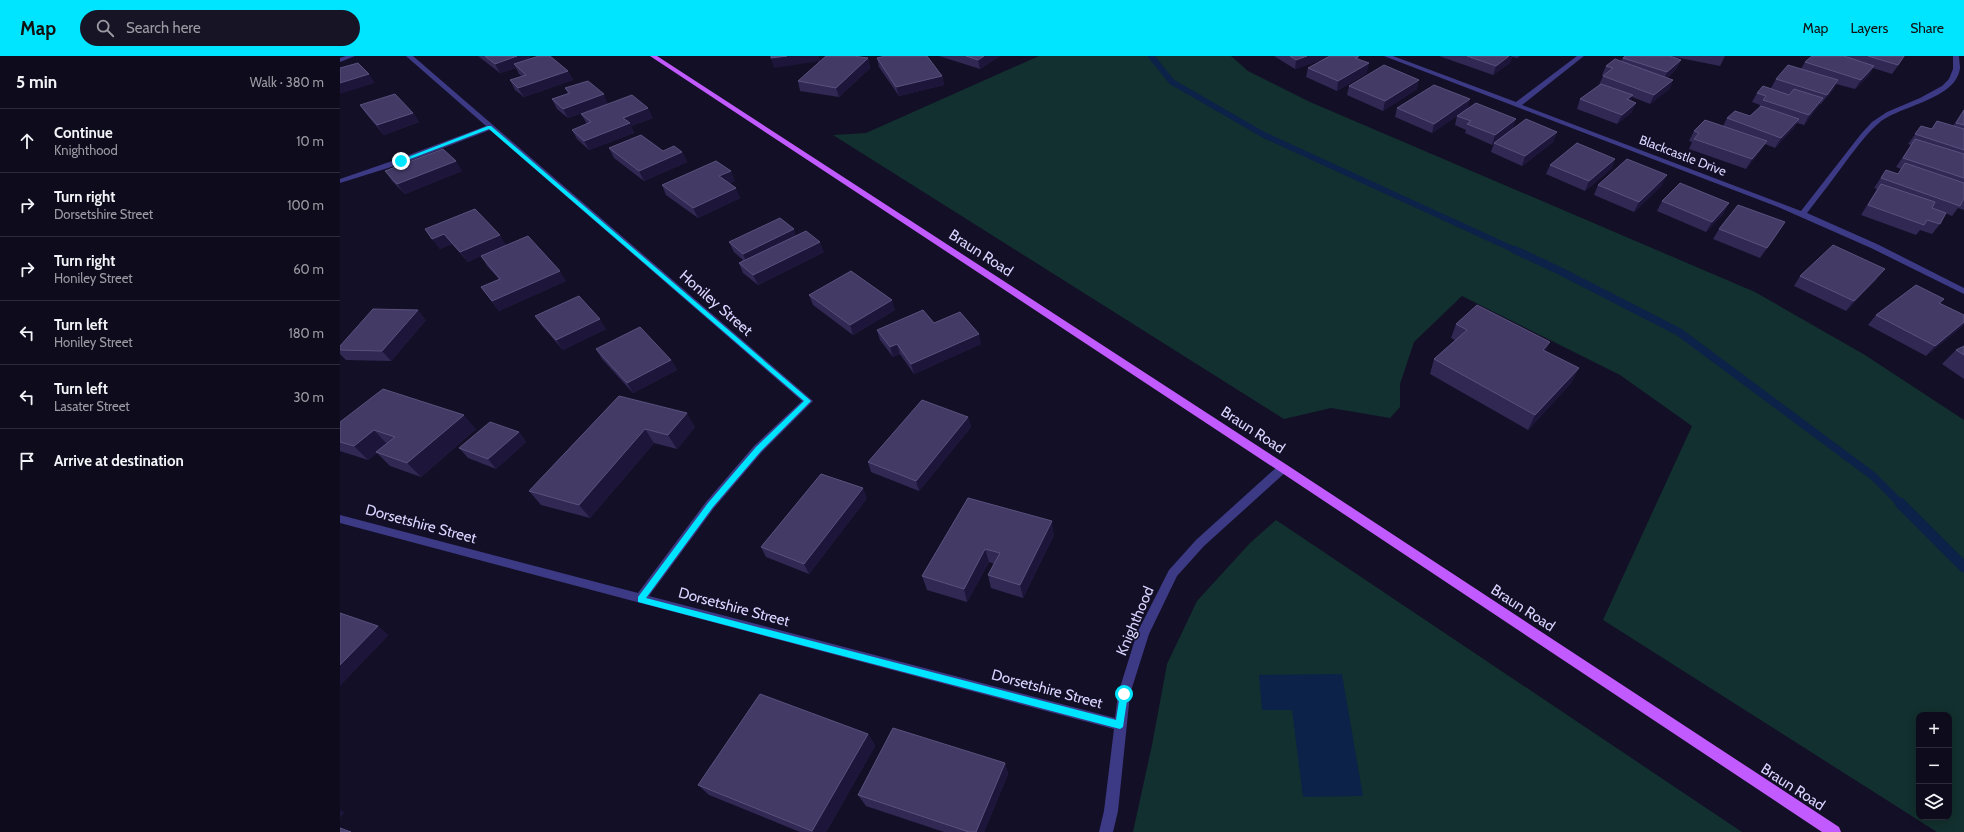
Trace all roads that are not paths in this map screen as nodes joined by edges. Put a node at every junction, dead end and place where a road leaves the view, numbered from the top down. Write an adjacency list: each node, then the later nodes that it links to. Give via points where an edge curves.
1 (352, 56): 7 (street)
2 (409, 56): 9 (street, Honiley Street)
3 (653, 56): 13 (main road, Braun Road)
4 (1387, 56): 8 (street, Blackcastle Drive)
5 (1581, 56): 8 (street)
6 (1956, 56): 11 (street, via 1957,71 1949,85 1932,96 1887,114 1873,124)
7 (340, 60)
8 (1517, 105): 11 (street, Blackcastle Drive)
9 (490, 127): 10 (street); 15 (street, Honiley Street, via 808,401 758,449 710,505)
10 (340, 181)
11 (1802, 214): 12 (street, Blackcastle Drive, via 1874,246)
12 (1964, 291)
13 (1283, 468): 16 (street, Knighthood, via 1200,542 1173,573 1143,633 1124,694); 18 (main road, Braun Road)
14 (340, 519): 15 (street, Dorsetshire Street)
15 (640, 599): 16 (street, Dorsetshire Street)
16 (1120, 725): 17 (street, Knighthood, via 1112,811)
17 (1106, 832)
18 (1834, 832)

